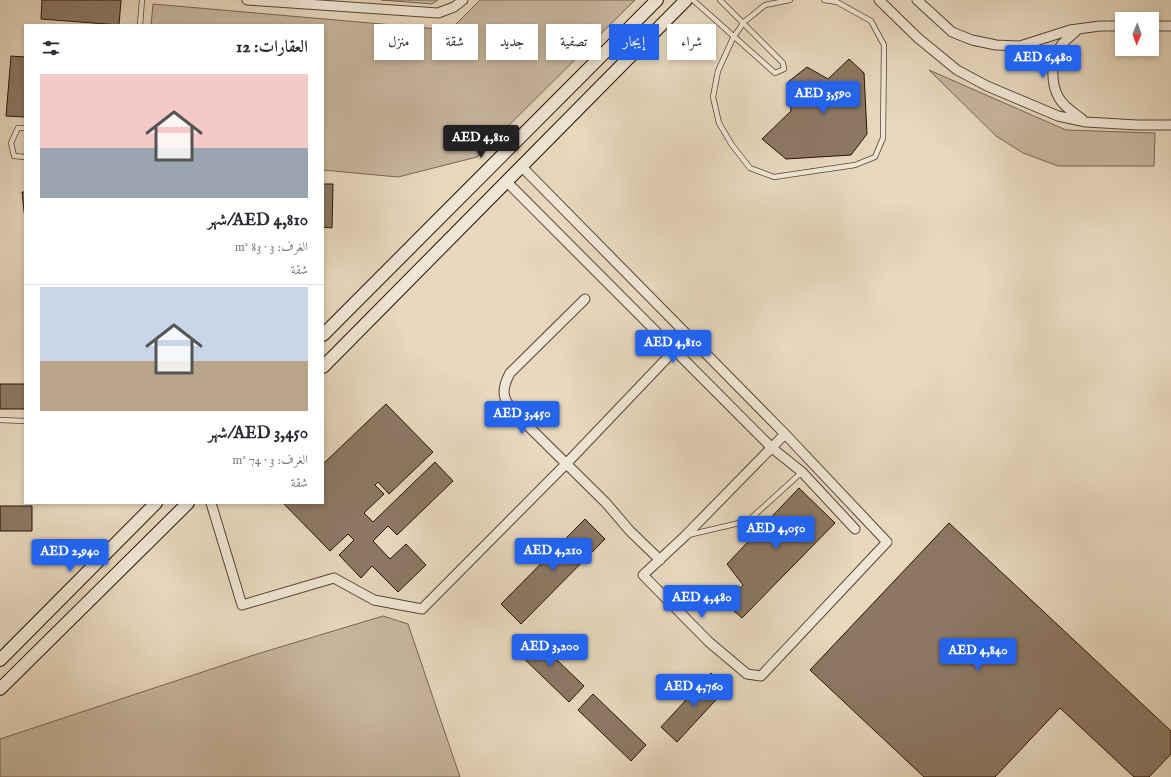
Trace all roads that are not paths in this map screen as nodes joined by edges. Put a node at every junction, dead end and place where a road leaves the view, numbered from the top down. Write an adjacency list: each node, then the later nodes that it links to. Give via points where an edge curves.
1 (142, 0): 13 (lane)
2 (247, 0): 3 (street, via 438,13 454,7)
3 (463, 0)
4 (657, 0): 26 (main road)
5 (686, 0): 23 (main road)
6 (693, 0): 18 (lane)
7 (720, 0): 12 (lane)
8 (790, 0): 12 (lane, via 766,5)
9 (824, 0): 18 (lane, via 837,2 871,20 884,45 883,138 875,158 855,165 774,177 750,168 718,124 713,97 718,71)
10 (879, 0): 19 (street, via 918,38 957,70 987,86 1058,116)
11 (917, 0): 17 (street, via 952,32 972,40 996,45 1020,46)
12 (744, 22): 18 (lane); 18 (lane, via 783,63 784,69 775,72)
13 (140, 24)
14 (1115, 26): 17 (street)
15 (1159, 26): 16 (street)
16 (1171, 26)
17 (1078, 29): 19 (street, via 1061,45 1055,58 1054,86 1059,98)
18 (734, 36)
19 (1086, 122): 20 (street)
20 (1171, 125)
21 (24, 128): 22 (lane, via 18,128 10,143 14,156)
22 (24, 157)
23 (522, 167): 24 (main road); 27 (street)
24 (507, 182): 28 (street); 29 (main road)
25 (585, 299): 34 (street, via 510,373 504,384 508,406)
26 (324, 334)
27 (688, 336): 28 (street); 32 (street)
28 (674, 350): 33 (street); 34 (street)
29 (324, 366)
30 (0, 420): 31 (lane)
31 (24, 421)
32 (785, 434): 33 (street); 41 (street, via 887,542 761,676 747,674 710,642 643,575)
33 (772, 448): 35 (street); 40 (street)
34 (566, 464): 38 (street, via 422,609 374,600 334,578 242,605); 41 (street)
35 (802, 472): 39 (street); 40 (lane, via 748,521)
36 (155, 504): 42 (main road)
37 (187, 504): 43 (main road)
38 (211, 504)
39 (855, 529)
40 (684, 536): 41 (street)
41 (660, 560)
42 (0, 660)
43 (0, 689)

